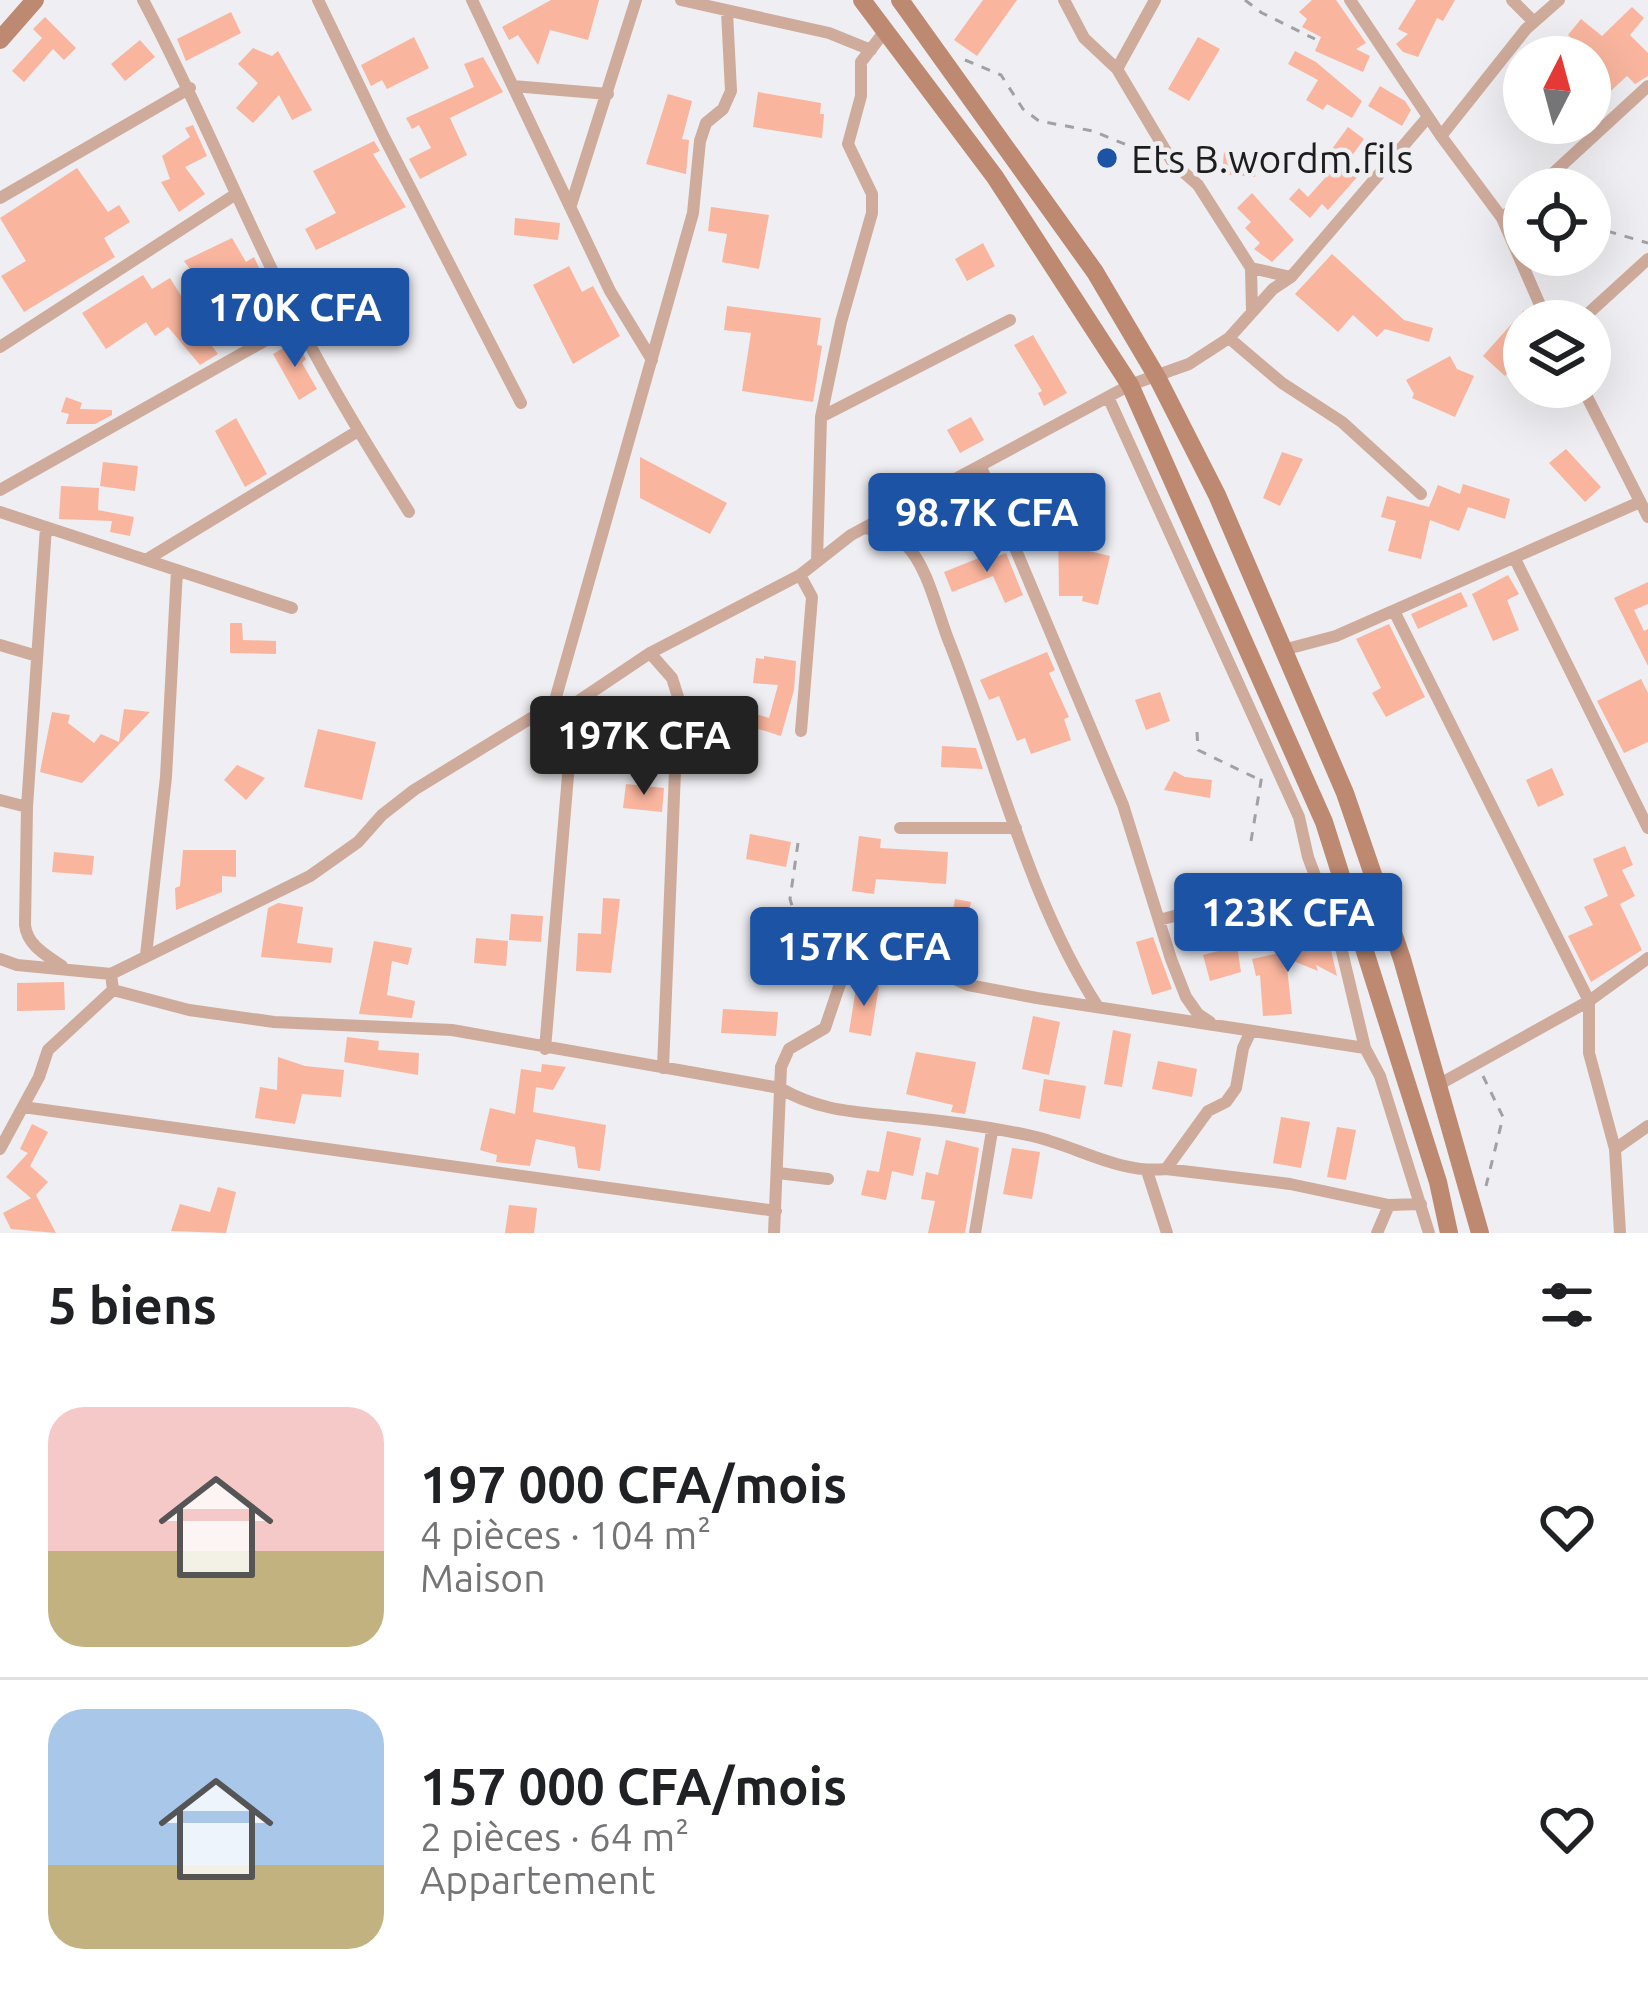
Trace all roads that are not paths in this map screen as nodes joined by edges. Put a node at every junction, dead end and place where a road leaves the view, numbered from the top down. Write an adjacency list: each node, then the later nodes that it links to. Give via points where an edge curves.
1 (34, 0): 17 (main road)
2 (142, 0): 22 (street)
3 (318, 0): 45 (street)
4 (472, 0): 20 (street)
5 (636, 0): 23 (street)
6 (681, 0): 14 (street)
7 (862, 0): 16 (main road)
8 (900, 0): 42 (main road, via 1095,272)
9 (1064, 0): 19 (street, via 1084,38)
10 (1155, 0): 19 (street)
11 (1350, 0): 24 (street)
12 (1512, 0): 15 (street)
13 (1559, 0): 15 (street)
14 (727, 12): 18 (street); 41 (street, via 731,91 700,141 693,213)
15 (1533, 21): 25 (street)
16 (886, 32): 18 (street); 43 (main road, via 995,177)
17 (0, 40)
18 (871, 50): 47 (street, via 861,62 848,144 872,194 872,213)
19 (1117, 69): 32 (street, via 1173,163 1198,185)
20 (513, 86): 23 (street); 29 (street)
21 (1648, 86): 26 (street)
22 (190, 88): 27 (street); 28 (street)
23 (608, 94): 29 (street)
24 (1428, 116): 25 (street); 33 (street)
25 (1441, 136): 30 (street)
26 (1559, 168)
27 (236, 194): 38 (street); 40 (street)
28 (0, 198)
29 (571, 205): 41 (street)
30 (1502, 218): 34 (street)
31 (1648, 260): 35 (street)
32 (1251, 268): 33 (street); 36 (street)
33 (1291, 277): 36 (street)
34 (1538, 300)
35 (1603, 300)
36 (1252, 312): 39 (street)
37 (1010, 320): 47 (street)
38 (298, 322): 48 (street); 50 (street)
39 (1229, 338): 42 (street); 51 (street, via 1342,422)
40 (0, 347)
41 (652, 360): 69 (street)
42 (1157, 377): 43 (street); 66 (main road)
43 (1130, 386): 44 (street); 112 (main road, via 1324,822)
44 (1109, 399): 49 (street); 90 (street, via 1299,818)
45 (521, 403)
46 (1593, 408): 52 (street)
47 (821, 417): 60 (street)
48 (358, 431): 54 (street); 59 (street)
49 (981, 467): 57 (street); 78 (street, via 1123,805)
50 (0, 490)
51 (1421, 494)
52 (1640, 502): 55 (street); 58 (street)
53 (0, 512): 56 (street)
54 (409, 512)
55 (1648, 517)
56 (46, 527): 59 (street); 68 (street)
57 (865, 527): 60 (street); 75 (street, via 898,538 916,560)
58 (1515, 559): 64 (street); 76 (street)
59 (146, 560): 61 (street)
60 (818, 561): 62 (street)
61 (178, 570): 63 (street); 79 (street)
62 (800, 575): 67 (street); 71 (street, via 812,597)
63 (292, 608)
64 (1394, 610): 66 (street); 85 (street)
65 (0, 645): 68 (street)
66 (1283, 650): 92 (main road, via 1345,793)
67 (650, 653): 70 (street); 91 (street, via 679,697)
68 (37, 656): 73 (street)
69 (554, 704): 70 (street); 79 (street, via 414,790 310,876)
70 (574, 704): 89 (street)
71 (801, 731)
72 (0, 800): 73 (street)
73 (26, 807): 82 (street, via 26,936)
74 (900, 828): 75 (street)
75 (1016, 828): 86 (street)
76 (1648, 828)
77 (1198, 910): 78 (street)
78 (1160, 920): 87 (street, via 1186,997)
79 (146, 955): 83 (street)
80 (1648, 958): 85 (street)
81 (0, 959): 82 (street)
82 (62, 966): 83 (street)
83 (111, 974): 84 (street)
84 (112, 990): 89 (street, via 274,1022 452,1030); 94 (street, via 48,1050)
85 (1589, 1001): 92 (street); 98 (street, via 1589,1053)
86 (1098, 1007): 87 (street); 93 (street, via 968,985 931,968 854,968 842,978 825,1028 788,1049)
87 (1216, 1026): 88 (street)
88 (1250, 1033): 90 (street); 99 (street, via 1236,1088 1208,1111)
89 (545, 1048): 91 (street)
90 (1365, 1048): 104 (street)
91 (663, 1068): 93 (street)
92 (1438, 1085): 106 (main road)
93 (780, 1088): 96 (street, via 840,1111); 101 (street)
94 (23, 1107): 97 (street); 105 (street)
95 (1648, 1126): 98 (street)
96 (992, 1131): 100 (street); 108 (street)
97 (0, 1149)
98 (1615, 1150): 113 (street)
99 (1166, 1169): 100 (street); 103 (street)
100 (1147, 1171): 109 (street)
101 (778, 1173): 102 (street); 105 (street)
102 (828, 1179)
103 (1389, 1204): 104 (street); 110 (street)
104 (1421, 1204): 111 (street)
105 (776, 1210): 107 (street)
106 (1478, 1228)
107 (775, 1233)
108 (975, 1233)
109 (1167, 1233)
110 (1377, 1233)
111 (1429, 1233)
112 (1449, 1233)
113 (1620, 1233)

